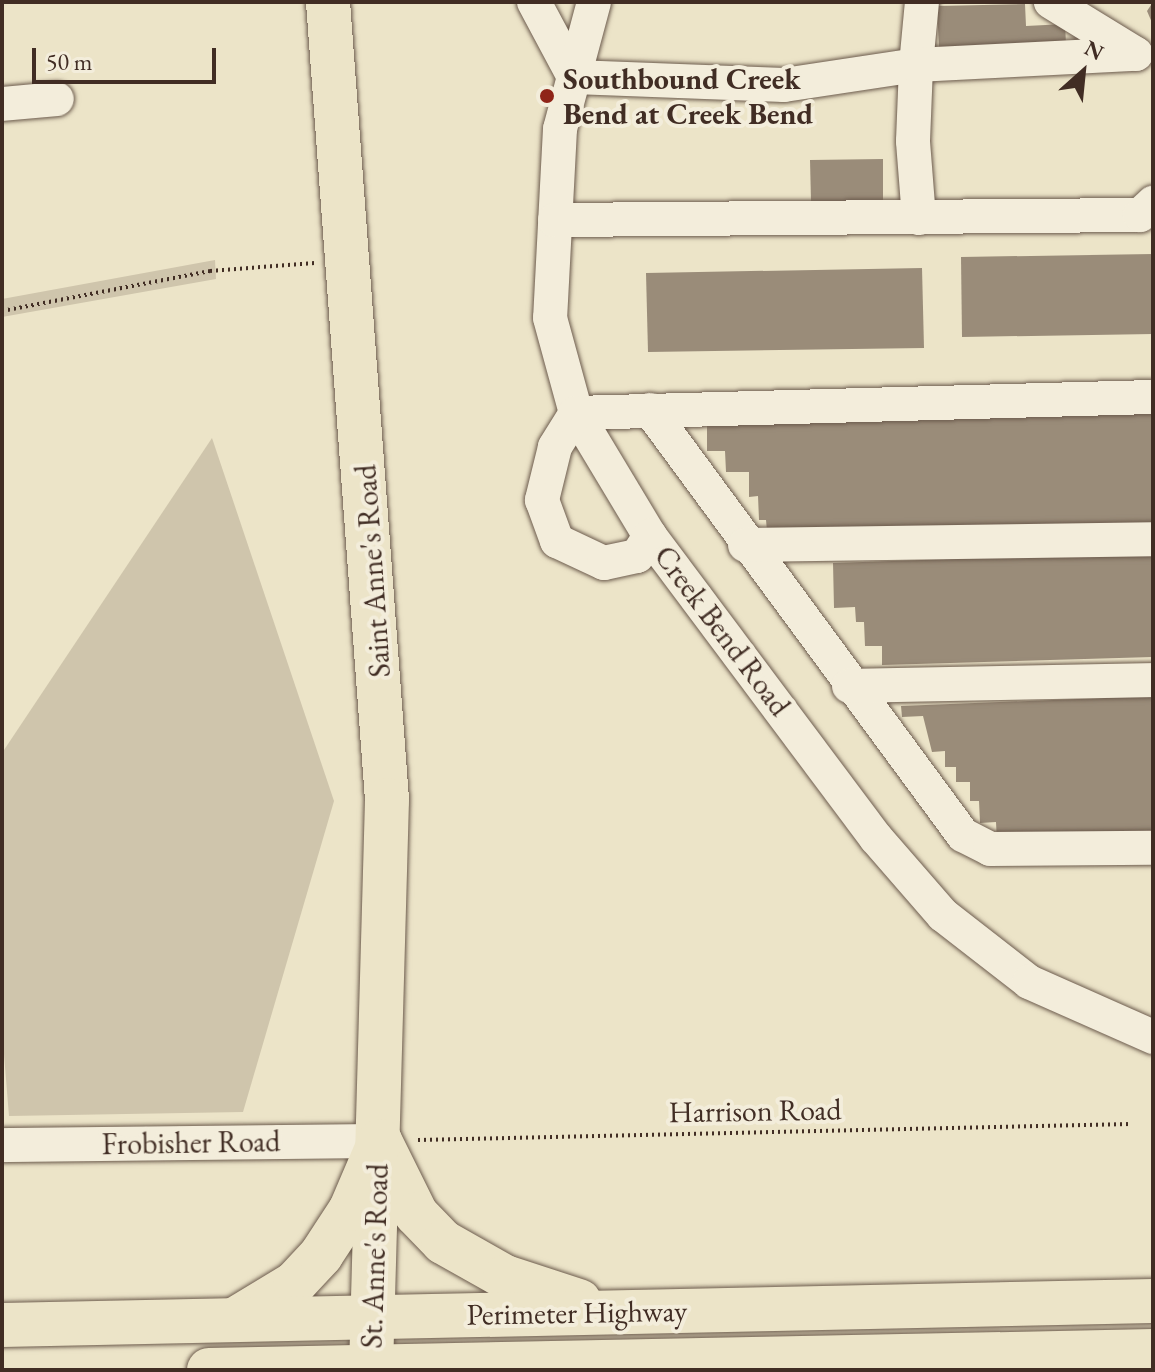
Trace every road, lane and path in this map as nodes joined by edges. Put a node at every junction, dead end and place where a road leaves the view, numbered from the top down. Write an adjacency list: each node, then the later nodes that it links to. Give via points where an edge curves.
1 (328, 2): 14 (main road, Saint Anne's Road)
2 (534, 2): 8 (street)
3 (594, 2): 8 (street, Creek Bend Road)
4 (922, 2): 7 (street)
5 (1051, 2): 6 (street)
6 (1144, 60): 7 (street)
7 (916, 65): 8 (street, via 784,85); 12 (street, via 913,141)
8 (574, 77): 13 (street, Creek Bend Road, via 560,129)
9 (57, 99): 10 (street)
10 (2, 104)
11 (1153, 203): 12 (street, via 1140,215)
12 (919, 218): 13 (street)
13 (555, 220): 18 (street, Creek Bend Road, via 550,318)
14 (350, 261): 15 (path, via 210,271); 27 (main road, Saint Anne's Road, via 386,775)
15 (2, 311)
16 (1153, 397): 17 (street)
17 (650, 410): 18 (street); 21 (street)
18 (576, 413): 19 (street, Creek Bend Road); 19 (street, via 555,447 542,500 557,541 604,563 637,556)
19 (650, 536): 25 (street, Creek Bend Road, via 876,838 943,915 1029,982)
20 (1153, 539): 21 (street)
21 (745, 545): 23 (street)
22 (1153, 680): 23 (street)
23 (849, 686): 24 (street, via 945,817 976,843 990,849)
24 (1153, 848)
25 (1153, 1037)
26 (1131, 1124): 27 (path, Harrison Road)
27 (380, 1141): 28 (street, Frobisher Road); 30 (main road, via 416,1214 443,1242 505,1277); 31 (main road, St. Anne's Road); 32 (main road, via 351,1209 321,1255 295,1283)
28 (2, 1145)
29 (1153, 1301): 30 (main road, Perimeter Highway)
30 (612, 1312): 31 (main road, Perimeter Highway)
31 (372, 1318): 32 (main road, Perimeter Highway); 36 (main road, St. Anne's Road)
32 (234, 1320): 33 (main road, Perimeter Highway)
33 (2, 1325)
34 (1153, 1351): 35 (main road, Perimeter Highway)
35 (521, 1367): 36 (main road, Perimeter Highway)
36 (371, 1368): 37 (main road, Perimeter Highway)
37 (209, 1370)

